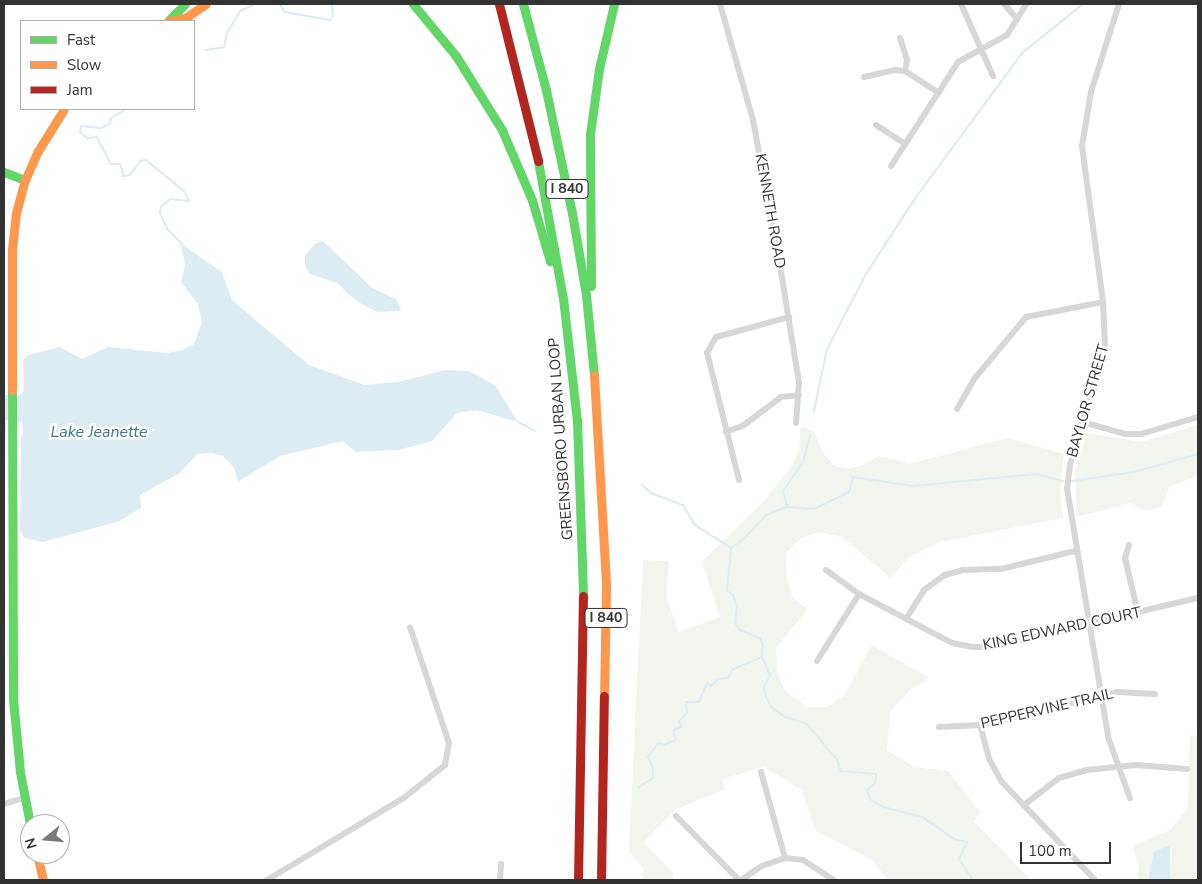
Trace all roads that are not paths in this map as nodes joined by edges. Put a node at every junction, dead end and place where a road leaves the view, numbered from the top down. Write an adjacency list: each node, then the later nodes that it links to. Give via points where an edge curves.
1 (185, 4): 13 (main road)
2 (206, 4): 14 (main road, via 185,18)
3 (413, 4): 30 (main road, via 470,75 510,148 544,237)
4 (499, 4): 30 (main road, GREENSBORO URBAN LOOP / I 840, via 542,176)
5 (523, 4): 31 (main road, I 840, via 566,180)
6 (614, 4): 31 (main road, via 596,90 589,158)
7 (720, 4): 29 (street, KENNETH ROAD, via 753,120)
8 (962, 4): 16 (street)
9 (1004, 4): 12 (street)
10 (1026, 4): 12 (street)
11 (1119, 4): 28 (street, BAYLOR STREET, via 1091,92 1082,146)
12 (1016, 19): 16 (street, via 1007,34)
13 (170, 20)
14 (174, 20)
15 (900, 38): 17 (street, via 907,60)
16 (981, 50): 18 (street); 20 (street, via 958,62)
17 (905, 71): 19 (street, via 895,70); 20 (street)
18 (993, 76)
19 (864, 78)
20 (938, 93): 23 (street)
21 (63, 110): 26 (main road, via 38,150)
22 (876, 126): 23 (street)
23 (905, 144): 24 (street)
24 (891, 166)
25 (4, 172): 26 (main road)
26 (25, 180): 27 (main road, via 13,230)
27 (8, 273): 56 (main road, via 14,388 13,699)
28 (1103, 302): 33 (street, via 1026,318 975,378); 35 (street, BAYLOR STREET, via 1105,345)
29 (789, 317): 32 (street, KENNETH ROAD); 37 (street, via 742,327 716,337 707,353)
30 (568, 339): 69 (main road, GREENSBORO URBAN LOOP / I 840, via 580,462 583,544)
31 (596, 378): 70 (main road, I 840, via 606,552)
32 (799, 395): 36 (street, KENNETH ROAD); 37 (street, via 781,397 744,425)
33 (957, 409)
34 (1198, 417): 35 (street, via 1141,434 1125,434)
35 (1083, 422): 40 (street, BAYLOR STREET, via 1068,476 1068,505)
36 (796, 423)
37 (726, 432): 38 (street)
38 (740, 480)
39 (1128, 545): 44 (street, via 1125,558)
40 (1076, 551): 45 (street, via 1001,569 963,570 945,575 924,590); 46 (street, BAYLOR STREET)
41 (826, 570): 42 (street, KING EDWARD COURT)
42 (859, 594): 45 (street, KING EDWARD COURT); 48 (street)
43 (1198, 598): 44 (street, KING EDWARD COURT)
44 (1138, 613): 46 (street, KING EDWARD COURT)
45 (906, 619): 46 (street, KING EDWARD COURT, via 952,643 972,647 990,647)
46 (1088, 625): 50 (street, BAYLOR STREET)
47 (410, 627): 67 (street, via 449,743 444,765 399,800)
48 (817, 661)
49 (1155, 694): 50 (street, PEPPERVINE TRAIL, via 1131,691)
50 (1102, 697): 51 (street, PEPPERVINE TRAIL); 53 (street, BAYLOR STREET)
51 (980, 725): 52 (street, PEPPERVINE TRAIL); 59 (street, via 994,770)
52 (939, 728)
53 (1117, 766): 54 (street); 57 (street, BAYLOR STREET); 59 (street, via 1070,774 1048,785)
54 (1187, 769)
55 (761, 772): 62 (street)
56 (24, 798): 58 (street); 60 (main road)
57 (1130, 798)
58 (4, 804)
59 (1024, 804): 65 (street)
60 (28, 814)
61 (676, 816): 71 (street)
62 (785, 858): 71 (street, via 762,866); 72 (street, via 802,860)
63 (39, 864): 66 (main road)
64 (501, 864): 68 (street)
65 (1094, 879)
66 (42, 880)
67 (267, 880)
68 (500, 880)
69 (578, 880)
70 (601, 880)
71 (740, 880)
72 (834, 880)

